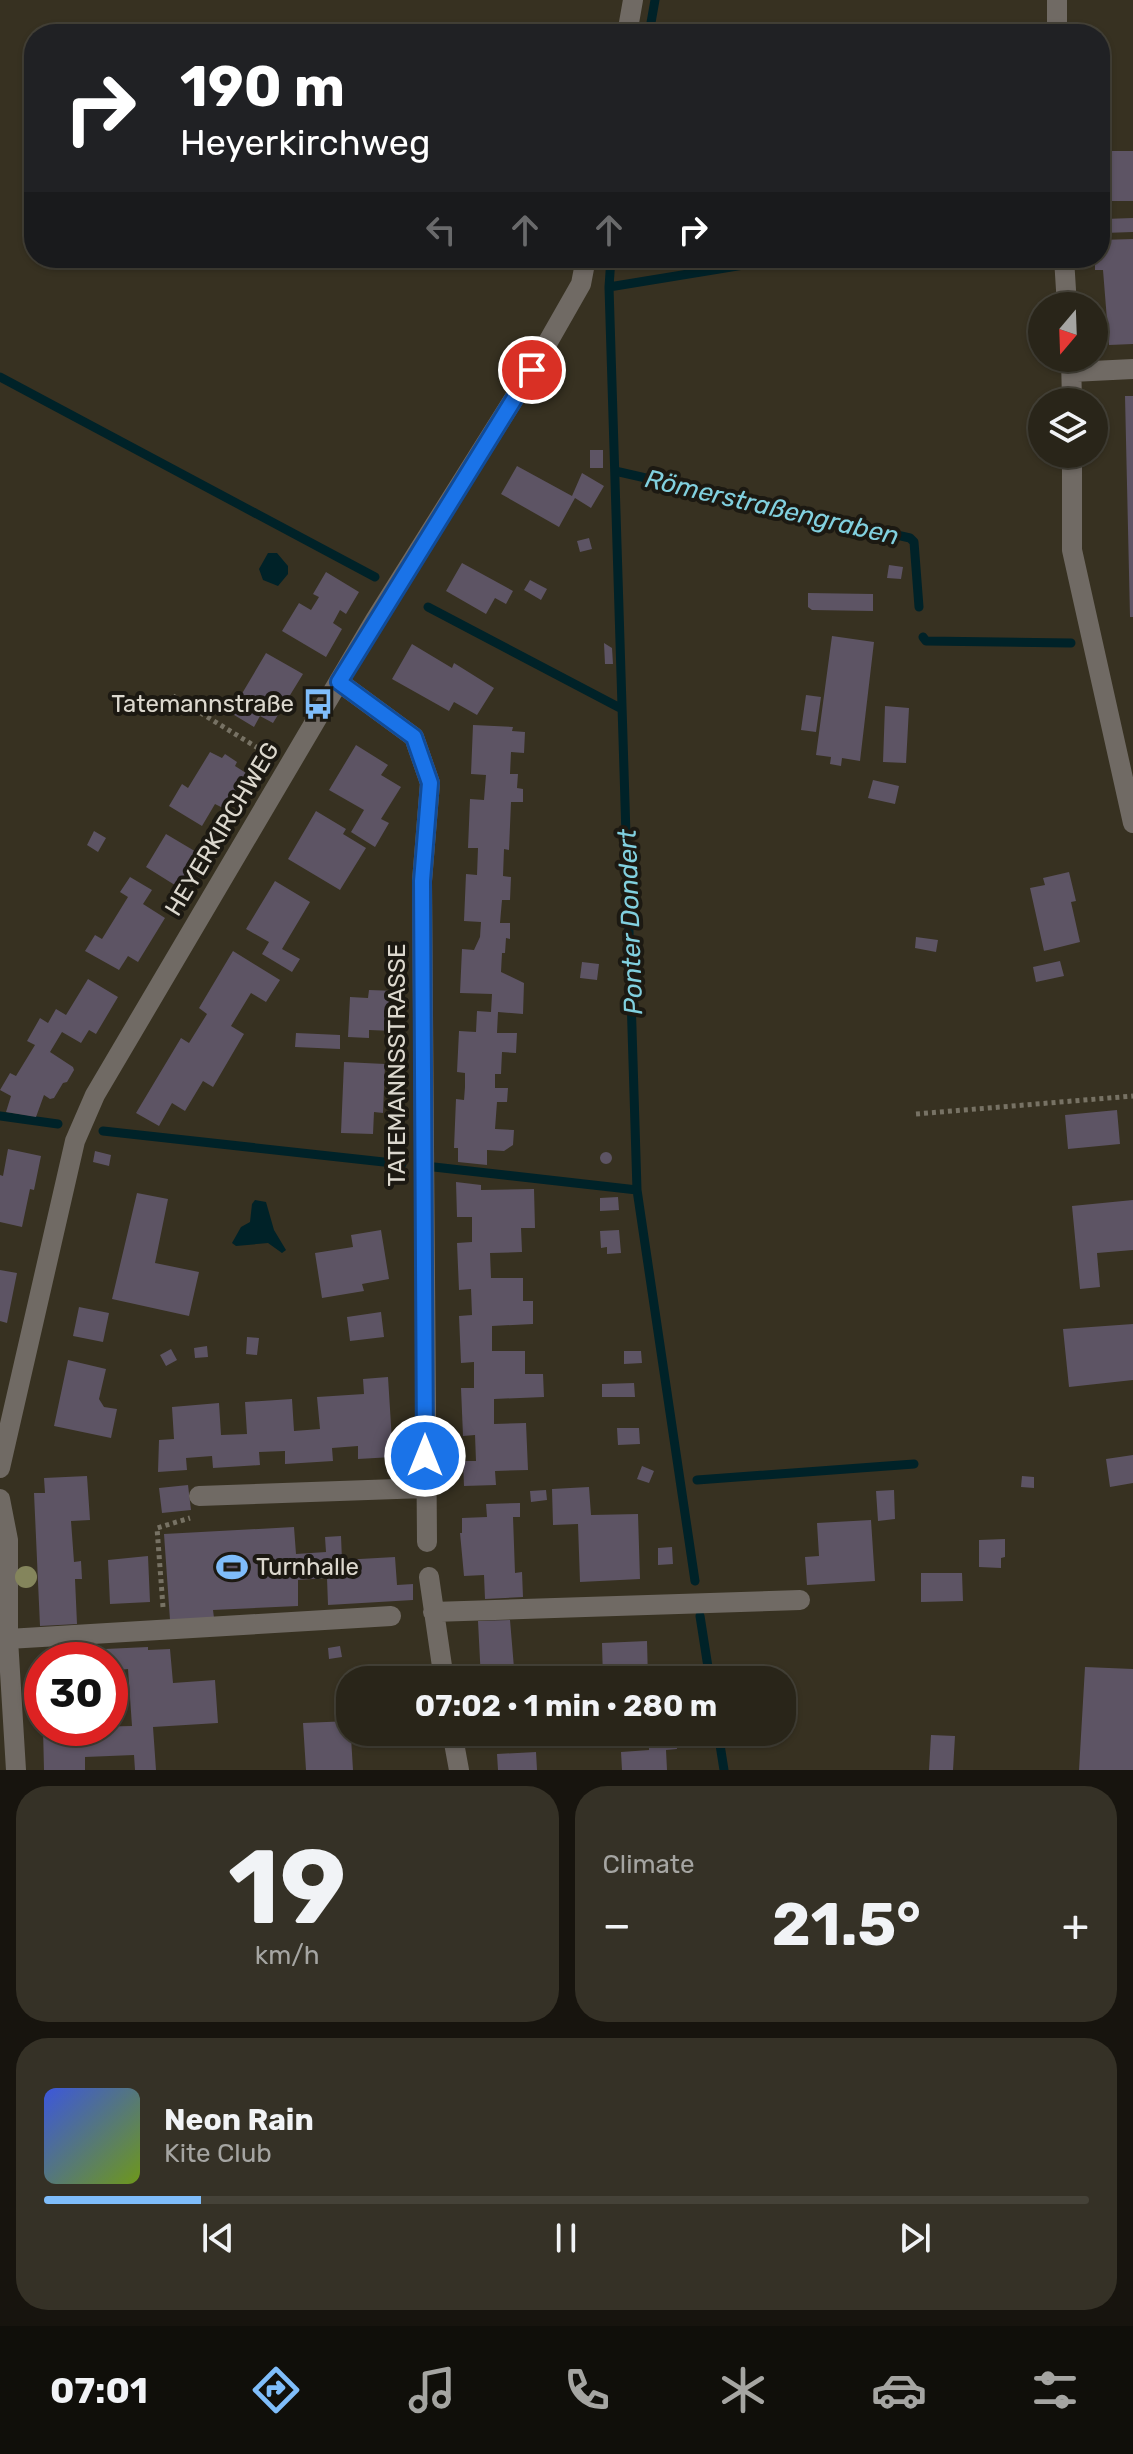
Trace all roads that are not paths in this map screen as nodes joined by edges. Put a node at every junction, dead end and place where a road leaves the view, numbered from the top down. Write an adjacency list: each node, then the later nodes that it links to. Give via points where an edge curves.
1 (633, 0): 3 (street)
2 (1057, 0): 4 (street)
3 (629, 24)
4 (1057, 24)
5 (584, 268): 11 (street, HEYERKIRCHWEG, via 581,284 532,370)
6 (1065, 268): 7 (street)
7 (1066, 292)
8 (1108, 367): 9 (street)
9 (1133, 369)
10 (1072, 468): 12 (street, via 1072,550)
11 (339, 682): 13 (street, HEYERKIRCHWEG, via 95,1095 75,1141); 14 (street, TATEMANNSSTRASSE, via 414,737 430,783 422,881)
12 (1133, 823)
13 (0, 1468)
14 (425, 1488): 15 (street); 17 (street, TATEMANNSSTRASSE)
15 (199, 1496)
16 (0, 1499): 22 (street, via 8,1540)
17 (427, 1542)
18 (429, 1577): 20 (street)
19 (800, 1600): 20 (street)
20 (433, 1612): 23 (street)
21 (391, 1616): 22 (street)
22 (8, 1639): 25 (street)
23 (442, 1666)
24 (455, 1746): 26 (street)
25 (16, 1770)
26 (459, 1770)

